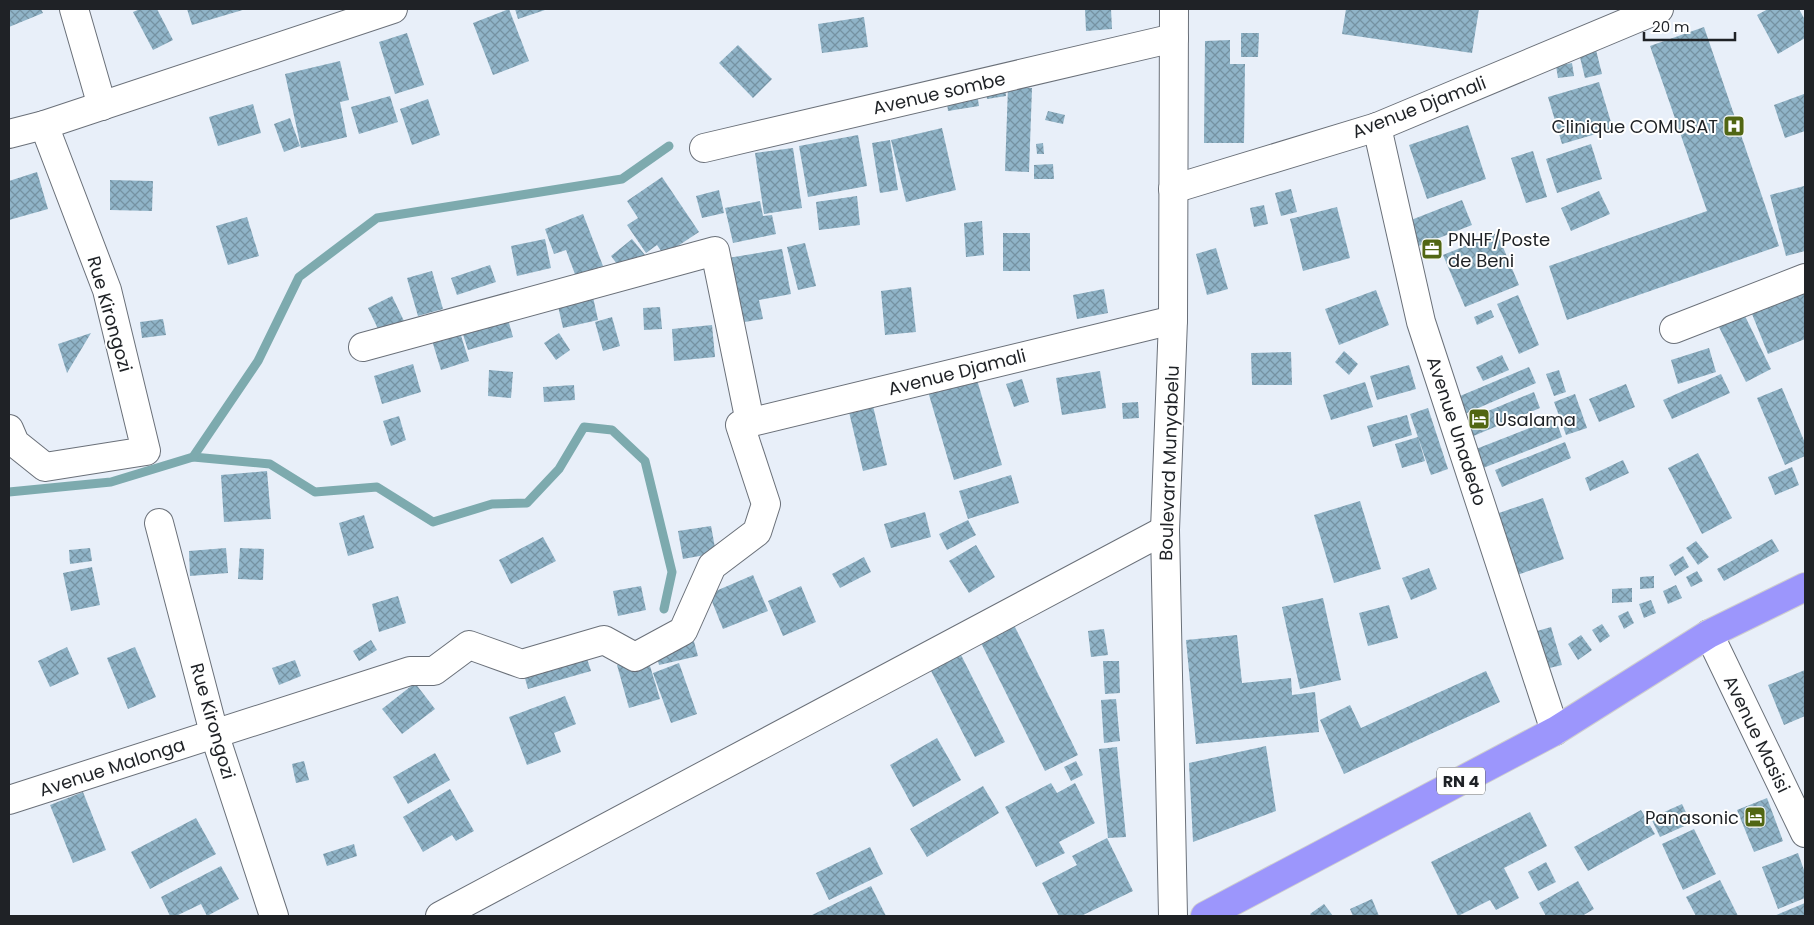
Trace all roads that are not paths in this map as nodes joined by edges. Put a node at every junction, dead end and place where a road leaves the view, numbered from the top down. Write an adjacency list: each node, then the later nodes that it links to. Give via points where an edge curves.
1 (74, 9): 6 (street)
2 (393, 9): 6 (street)
3 (1174, 9): 5 (street, Boulevard Munyabelu)
4 (1659, 9): 8 (street, Avenue Djamali)
5 (1174, 38): 10 (street, Avenue sombe); 11 (street, Boulevard Munyabelu)
6 (102, 106): 7 (street)
7 (44, 125): 9 (street); 17 (street, Rue Kirongozi, via 107,290 146,451 45,468 15,443)
8 (1377, 127): 11 (street, Avenue Djamali); 22 (street, Avenue Unadedo, via 1422,322)
9 (9, 134)
10 (704, 148)
11 (1173, 188): 13 (street, Boulevard Munyabelu)
12 (1805, 278): 14 (street)
13 (1173, 320): 16 (street, Avenue Djamali); 19 (street, Boulevard Munyabelu)
14 (1674, 329)
15 (363, 347): 16 (street, via 715,250)
16 (745, 423): 23 (street, Avenue Malonga, via 766,504 757,532 712,566 683,631 635,656 604,640 522,664 469,644 434,671 410,671)
17 (9, 430)
18 (158, 523): 23 (street, Rue Kirongozi)
19 (1165, 530): 27 (street); 28 (street, Boulevard Munyabelu)
20 (1805, 587): 21 (highway, RN 4)
21 (1709, 634): 22 (highway, RN 4); 25 (street, Avenue Masisi)
22 (1555, 731): 29 (highway, RN 4)
23 (214, 733): 24 (street, Avenue Malonga); 26 (street, Rue Kirongozi)
24 (9, 800)
25 (1805, 834)
26 (274, 916)
27 (440, 916)
28 (1173, 916)
29 (1205, 916)

